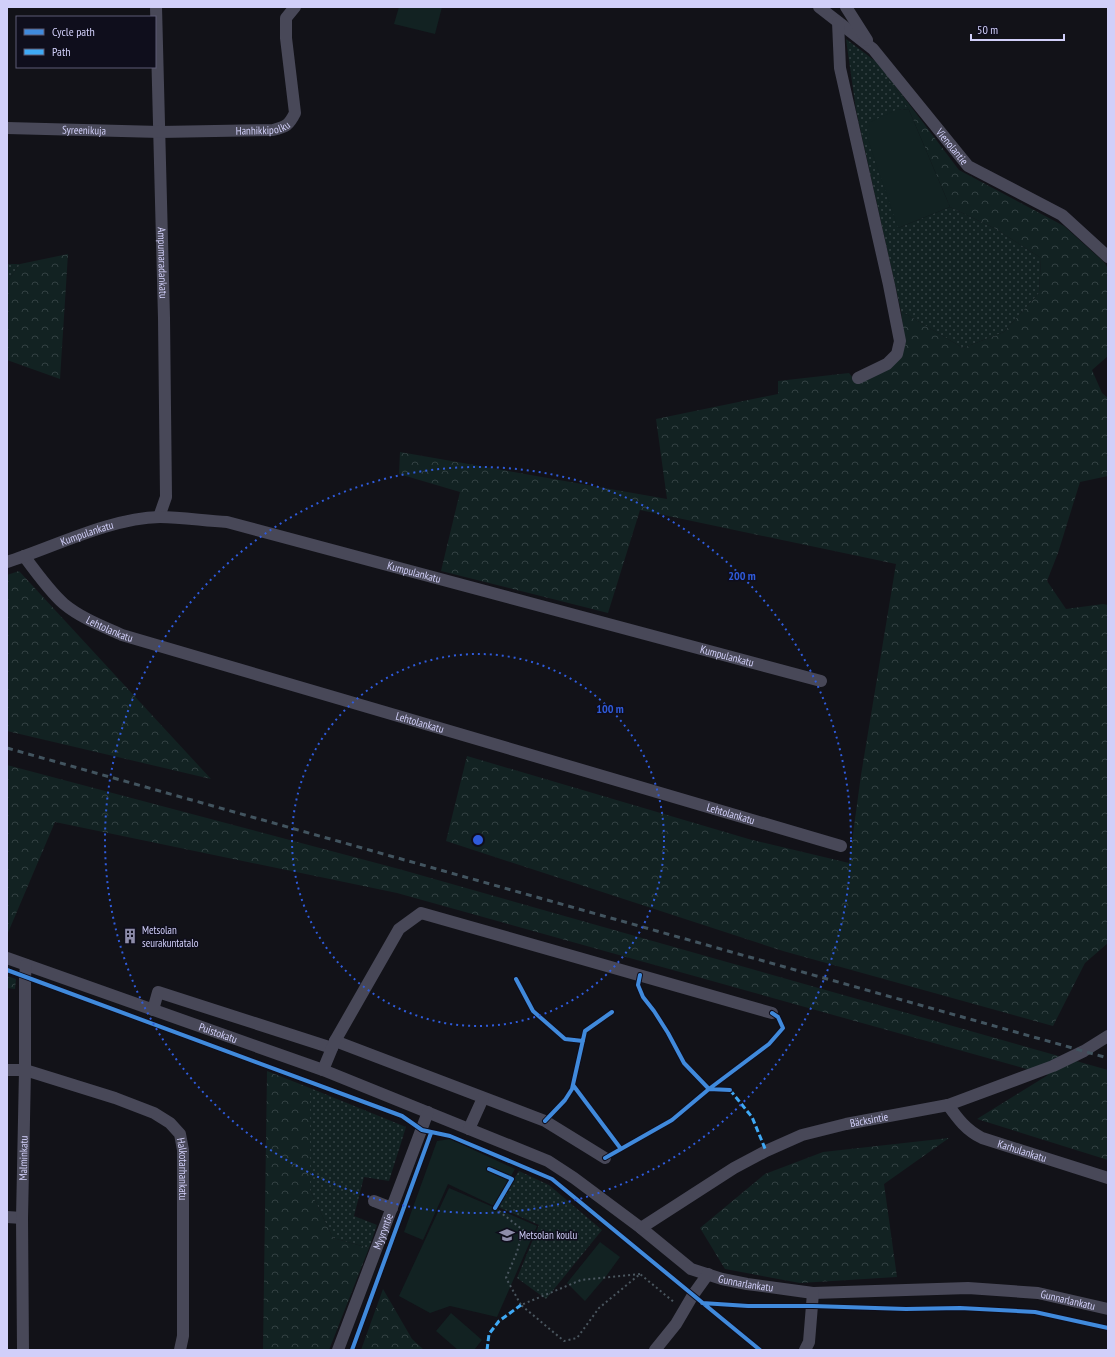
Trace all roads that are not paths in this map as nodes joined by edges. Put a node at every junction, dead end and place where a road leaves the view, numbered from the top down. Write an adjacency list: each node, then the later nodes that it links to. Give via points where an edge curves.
1 (156, 7): 8 (street, Ampumaradankatu)
2 (295, 7): 8 (street, Hanhikkipolku, via 286,18 295,113 291,122 285,127 273,130)
3 (819, 7): 5 (street, Vienolantie)
4 (846, 7): 6 (street)
5 (838, 22): 6 (street, Vienolantie); 10 (street, via 840,68 900,341 897,354 887,364)
6 (873, 49): 9 (street, Vienolantie, via 968,166 1062,215)
7 (7, 128): 8 (street, Syreenikuja)
8 (160, 132): 11 (street, Ampumaradankatu, via 166,497)
9 (1108, 257)
10 (858, 378)
11 (160, 517): 12 (street, Kumpulankatu, via 126,522); 14 (street, Kumpulankatu, via 227,522)
12 (24, 556): 13 (street, Kumpulankatu); 15 (street, Lehtolankatu, via 64,604 88,620 122,635)
13 (7, 562)
14 (821, 681)
15 (842, 846)
16 (7, 958): 17 (street, Puistokatu)
17 (26, 965): 18 (street, Puistokatu); 23 (street, Malminkatu)
18 (153, 1010): 21 (street, via 158,992); 24 (street, Puistokatu)
19 (772, 1013): 21 (street, via 421,913 399,929)
20 (1108, 1036): 26 (street, Bäcksintie, via 1053,1066)
21 (333, 1045): 24 (street); 25 (street)
22 (7, 1070): 23 (street)
23 (25, 1070): 34 (street, Malminkatu); 40 (street, Halkotarhankatu, via 154,1113 170,1123 180,1134 183,1150 183,1336)
24 (323, 1070): 27 (street, Puistokatu)
25 (483, 1098): 28 (street); 29 (street, via 545,1121)
26 (948, 1105): 30 (street, Karhulankatu, via 962,1124 982,1138); 35 (street, Bäcksintie, via 802,1135 734,1168)
27 (428, 1112): 28 (street, Gunnarlankatu); 32 (street, Myyryntie)
28 (469, 1129): 35 (street, Gunnarlankatu, via 548,1162)
29 (605, 1158)
30 (1108, 1178)
31 (374, 1202): 32 (street)
32 (392, 1208): 41 (street, Myyryntie)
33 (7, 1218): 34 (street)
34 (22, 1218): 39 (street, Malminkatu)
35 (641, 1228): 36 (street, Gunnarlankatu, via 691,1269)
36 (708, 1274): 37 (street, Gunnarlankatu, via 747,1284); 42 (street, via 676,1324)
37 (813, 1293): 38 (street, Gunnarlankatu, via 968,1288 1038,1293); 43 (street, via 809,1342)
38 (1108, 1309)
39 (23, 1350)
40 (180, 1350)
41 (338, 1350)
42 (655, 1350)
43 (805, 1350)

